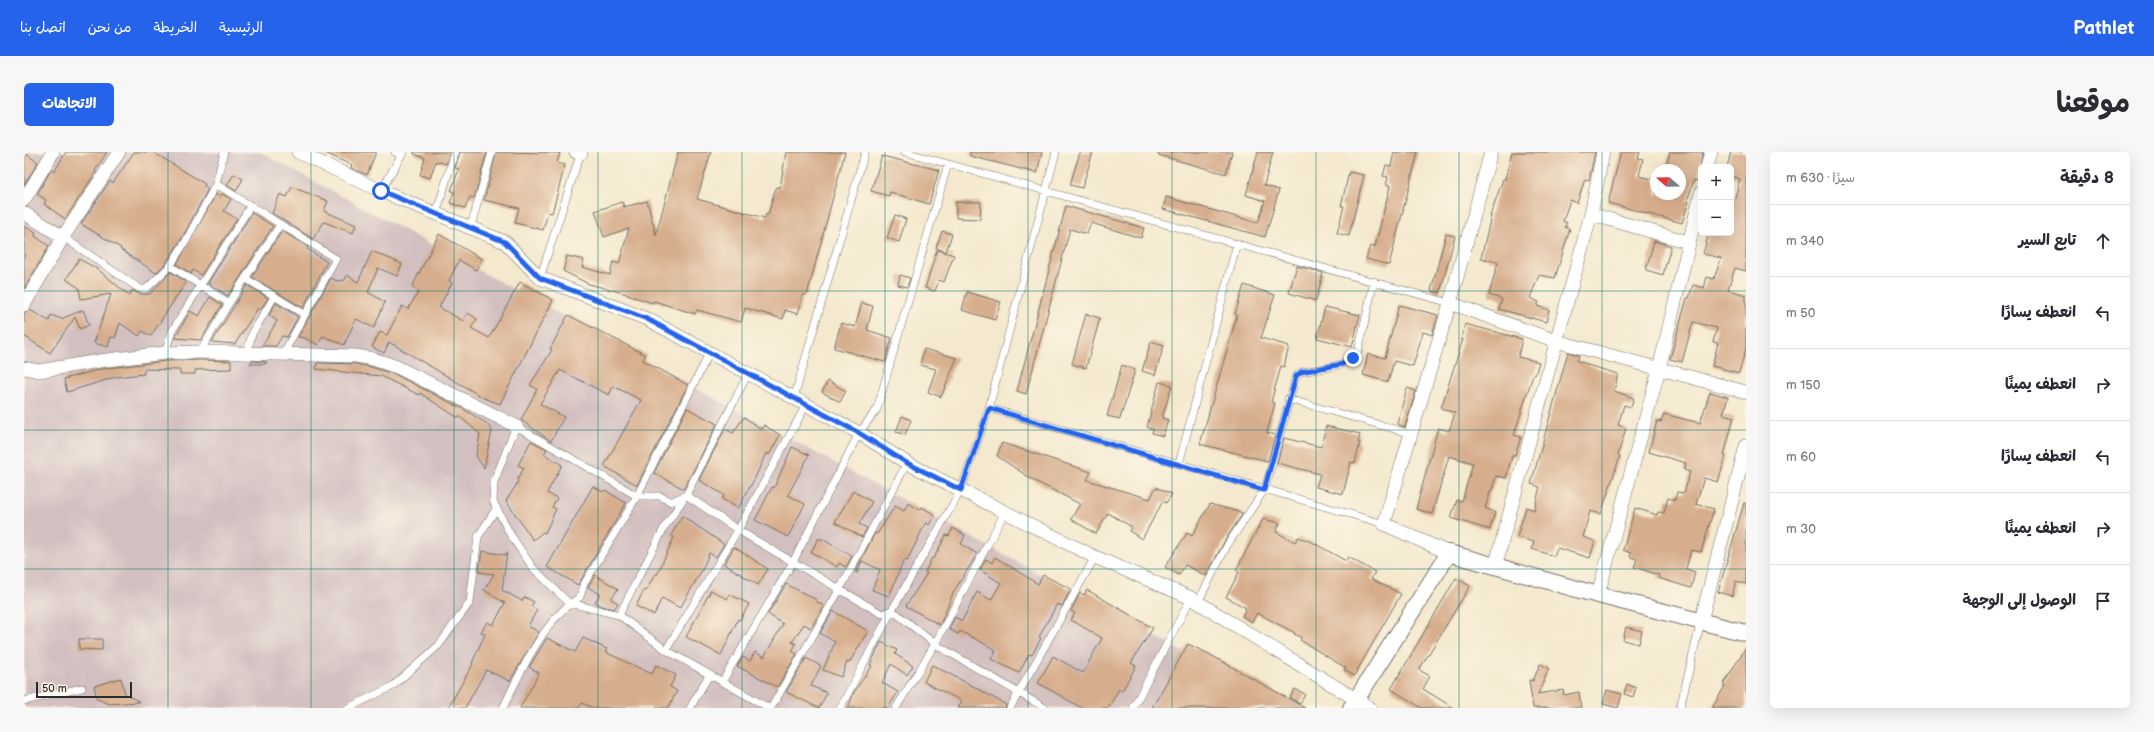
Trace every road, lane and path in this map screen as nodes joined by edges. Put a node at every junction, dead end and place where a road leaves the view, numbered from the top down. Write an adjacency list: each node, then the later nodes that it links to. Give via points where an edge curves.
1 (53, 152): 21 (street)
2 (120, 152): 29 (street)
3 (224, 152): 18 (lane)
4 (395, 152): 15 (lane)
5 (455, 152): 25 (lane)
6 (492, 152): 28 (lane)
7 (580, 152): 34 (lane)
8 (865, 152): 52 (lane)
9 (905, 152): 16 (lane)
10 (1056, 152): 19 (lane)
11 (1491, 152): 39 (street)
12 (1603, 152): 26 (street)
13 (1711, 152): 17 (street)
14 (304, 153): 20 (street)
15 (402, 154): 20 (lane)
16 (948, 164): 19 (lane); 57 (lane, via 878,409)
17 (1708, 164)
18 (216, 184): 23 (lane); 32 (lane)
19 (1044, 190): 31 (lane); 55 (lane)
20 (381, 191): 25 (street)
21 (24, 200)
22 (1699, 200): 30 (street)
23 (252, 205): 27 (lane); 36 (lane)
24 (24, 213): 29 (street)
25 (436, 214): 28 (street)
26 (1591, 214): 30 (street); 42 (street)
27 (280, 225): 33 (lane); 41 (lane, via 336,259)
28 (471, 226): 34 (street, via 505,242)
29 (63, 237): 32 (lane, via 143,290); 40 (street)
30 (1688, 242): 49 (street)
31 (1237, 243): 35 (lane); 61 (lane)
32 (170, 266): 36 (lane)
33 (245, 278): 37 (lane); 38 (lane)
34 (540, 278): 45 (street, via 647,319)
35 (1374, 281): 39 (lane); 53 (lane, via 1358,352 1342,364 1301,372 1296,376)
36 (200, 285): 38 (lane); 46 (lane, via 172,331)
37 (274, 297): 41 (lane); 44 (lane, via 252,334)
38 (229, 303): 43 (lane)
39 (1450, 303): 42 (street); 58 (street)
40 (24, 305)
41 (305, 315): 47 (lane)
42 (1556, 341): 49 (street); 73 (street)
43 (200, 352): 44 (street); 46 (street)
44 (247, 352): 47 (street)
45 (710, 352): 50 (street); 65 (lane)
46 (165, 353): 48 (street, via 99,360 39,371)
47 (283, 354): 56 (street, via 356,356 372,359 397,367)
48 (24, 368)
49 (1659, 369): 51 (street); 75 (street)
50 (748, 372): 52 (street); 64 (lane)
51 (1746, 392)
52 (794, 398): 54 (street)
53 (1288, 399): 58 (lane); 63 (lane)
54 (806, 405): 57 (street); 69 (lane)
55 (989, 408): 61 (lane); 62 (lane)
56 (516, 426): 65 (lane); 66 (lane, via 494,482 493,501)
57 (859, 433): 60 (street); 72 (lane)
58 (1412, 434): 68 (street)
59 (1746, 446): 80 (street)
60 (907, 463): 62 (street); 74 (lane)
61 (1179, 464): 63 (lane)
62 (961, 490): 67 (street); 78 (lane)
63 (1264, 490): 68 (lane); 76 (lane)
64 (686, 495): 65 (lane, via 671,502 660,496); 69 (lane); 79 (lane, via 664,528)
65 (637, 496): 77 (lane, via 584,584 580,597)
66 (496, 509): 77 (lane, via 533,568); 90 (lane, via 478,538 470,602 439,644 393,686)
67 (1006, 512): 71 (street); 82 (lane)
68 (1384, 524): 70 (street)
69 (738, 530): 72 (lane); 83 (lane)
70 (1449, 553): 73 (street); 89 (street)
71 (1095, 557): 76 (street); 87 (lane)
72 (793, 562): 74 (lane); 85 (lane)
73 (1495, 566): 75 (street)
74 (840, 589): 78 (lane, via 882,614); 93 (lane)
75 (1598, 595): 80 (street)
76 (1195, 600): 89 (street); 98 (lane)
77 (569, 603): 79 (lane); 91 (lane, via 548,628 519,675)
78 (892, 610): 82 (lane); 94 (lane)
79 (619, 615): 83 (lane)
80 (1701, 621): 81 (street); 100 (lane)
81 (1746, 633)
82 (935, 644): 87 (lane); 95 (lane)
83 (666, 650): 84 (lane)
84 (709, 675): 85 (lane); 92 (lane)
85 (722, 682): 93 (lane)
86 (82, 688): 88 (lane)
87 (1019, 693): 96 (lane); 97 (lane)
88 (24, 701)
89 (1353, 704): 99 (street)
90 (348, 708)
91 (503, 708)
92 (690, 708)
93 (770, 708)
94 (840, 708)
95 (896, 708)
96 (1010, 708)
97 (1045, 708)
98 (1133, 708)
99 (1370, 708)
100 (1680, 708)

